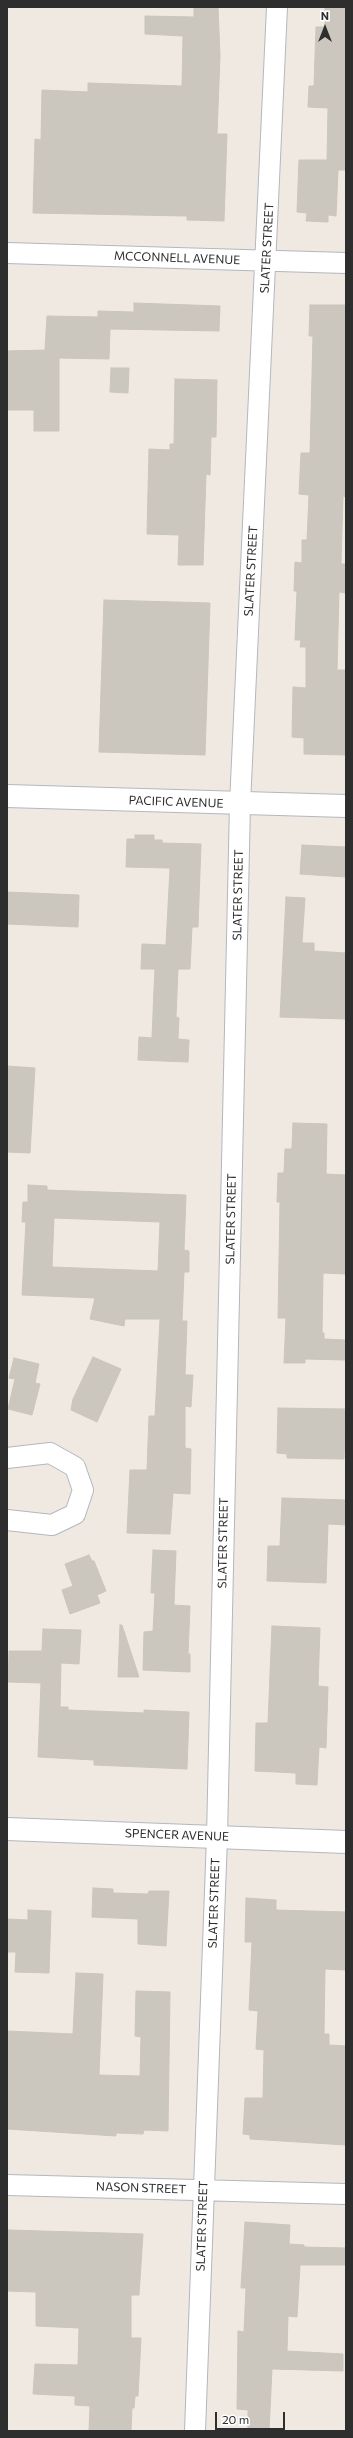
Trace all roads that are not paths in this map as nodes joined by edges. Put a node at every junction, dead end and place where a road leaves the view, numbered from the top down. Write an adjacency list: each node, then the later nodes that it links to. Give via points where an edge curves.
1 (277, 7): 3 (street, SLATER STREET)
2 (7, 253): 3 (street, MCCONNELL AVENUE)
3 (266, 260): 4 (street, MCCONNELL AVENUE); 6 (street, SLATER STREET)
4 (346, 263)
5 (7, 796): 6 (street, PACIFIC AVENUE)
6 (240, 804): 7 (street, PACIFIC AVENUE); 11 (street, SLATER STREET)
7 (346, 806)
8 (7, 1458): 9 (street, via 50,1453 75,1467 84,1490 75,1514 52,1525)
9 (7, 1520)
10 (7, 1829): 11 (street, SPENCER AVENUE)
11 (217, 1836): 12 (street, SPENCER AVENUE); 14 (street, SLATER STREET)
12 (346, 1842)
13 (7, 2184): 14 (street, NASON STREET)
14 (204, 2190): 15 (street, NASON STREET); 16 (street, SLATER STREET)
15 (346, 2194)
16 (195, 2431)

